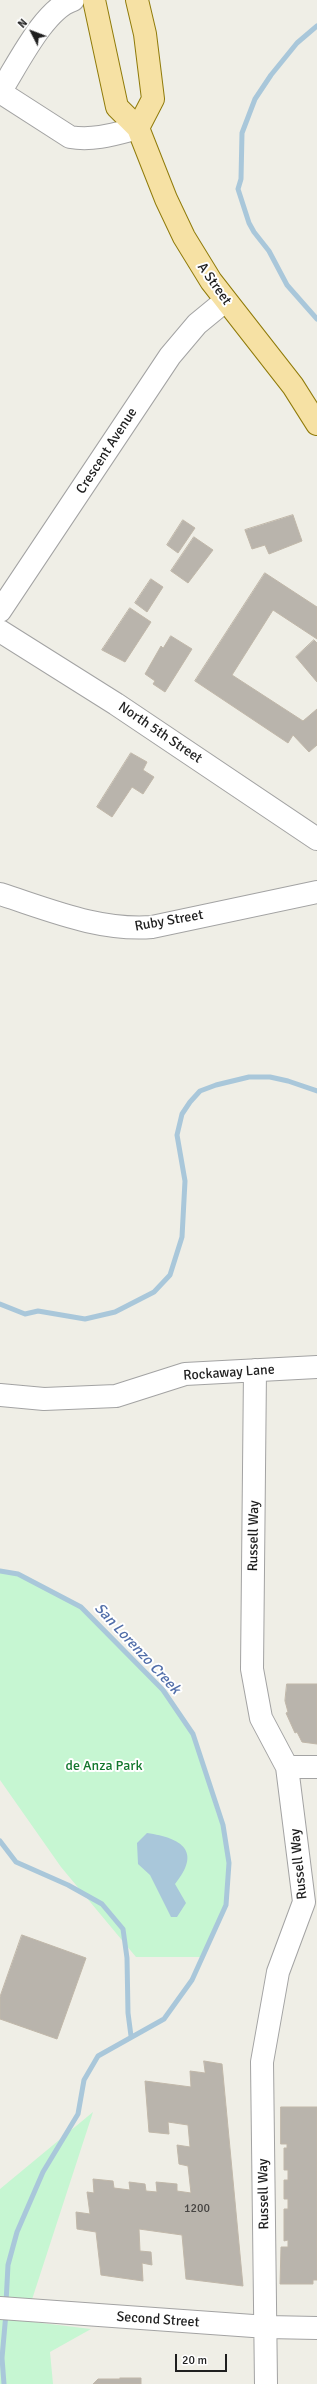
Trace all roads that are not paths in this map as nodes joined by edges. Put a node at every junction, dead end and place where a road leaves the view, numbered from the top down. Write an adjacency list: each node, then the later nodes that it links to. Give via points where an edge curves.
1 (74, 0): 4 (street, via 64,4 50,16)
2 (94, 0): 5 (main road, A Street, via 117,107)
3 (138, 0): 5 (main road, via 153,99)
4 (0, 92): 5 (street, via 70,137 104,137)
5 (138, 128): 6 (main road, A Street, via 184,237 199,264)
6 (226, 301): 7 (main road, A Street, via 293,386); 8 (street, Crescent Avenue, via 197,324 170,356)
7 (317, 424)
8 (0, 611)
9 (0, 631): 10 (street, North 5th Street, via 116,704)
10 (317, 840)
11 (317, 892): 12 (street, Ruby Street, via 152,927 128,929 91,923)
12 (0, 894)
13 (317, 1367): 14 (street, Rockaway Lane)
14 (255, 1370): 15 (street, Rockaway Lane, via 185,1374 116,1396 44,1399); 16 (street, Russell Way, via 252,1669 261,1718)
15 (0, 1395)
16 (287, 1767): 17 (street); 19 (street, Russell Way, via 304,1902 278,1972 262,2062)
17 (317, 1767)
18 (0, 2308): 19 (street, Second Street)
19 (267, 2327): 20 (street, Second Street); 21 (street, Russell Way)
20 (317, 2328)
21 (266, 2384)

